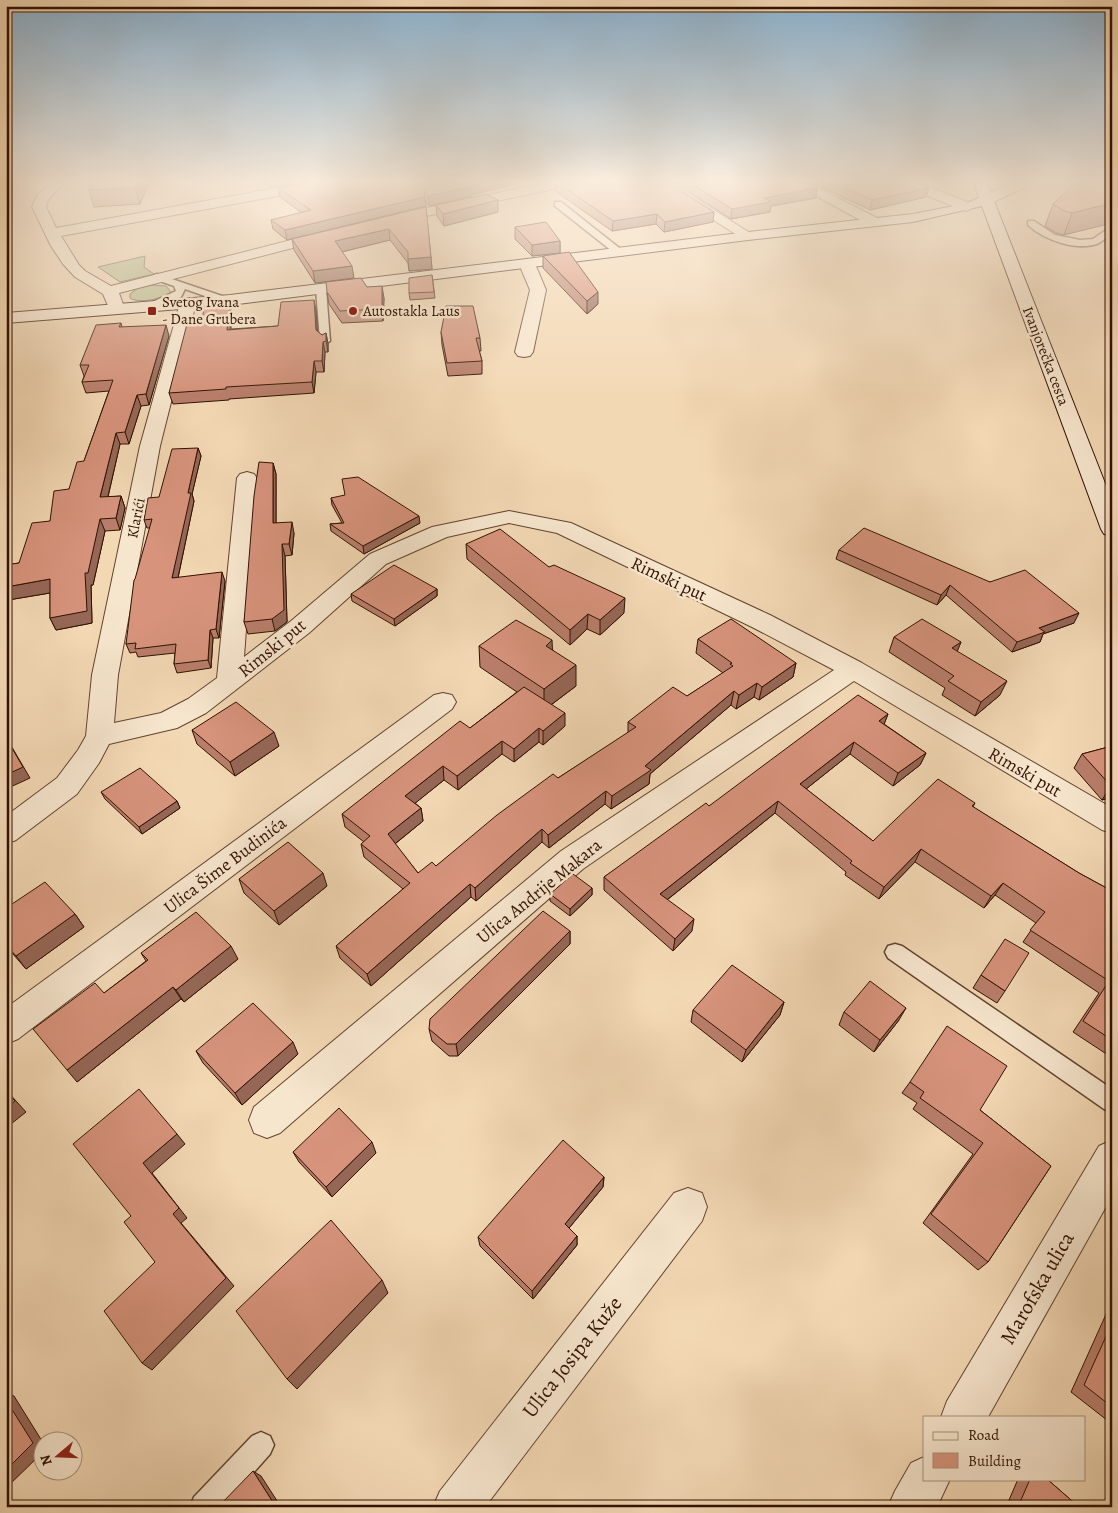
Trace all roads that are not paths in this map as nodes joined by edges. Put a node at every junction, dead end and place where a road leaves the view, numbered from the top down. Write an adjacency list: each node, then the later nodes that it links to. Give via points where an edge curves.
1 (65, 254): 9 (street, via 71,265)
2 (253, 254): 6 (street)
3 (615, 254): 5 (street)
4 (1007, 254): 18 (street, Ivanjorečka cesta)
5 (527, 264): 8 (street); 16 (street, via 538,290)
6 (157, 277): 7 (lane); 9 (street)
7 (178, 284): 10 (lane); 12 (lane, via 181,291 178,295)
8 (321, 289): 10 (street); 15 (lane)
9 (109, 291): 13 (street, via 115,301)
10 (225, 300): 11 (street)
11 (188, 303): 12 (street); 22 (street, Klarići, via 150,446 104,676)
12 (149, 307): 13 (street)
13 (115, 310): 14 (street)
14 (6, 318)
15 (324, 341)
16 (524, 352)
17 (247, 478): 20 (street, Rimski put)
18 (1112, 529)
19 (853, 669): 20 (street, Rimski put, via 761,621 563,528 509,517 440,532 378,559); 23 (street, Rimski put); 28 (street, Ulica Andrije Makara, via 572,860)
20 (229, 683): 22 (street, Rimski put, via 197,706 168,720)
21 (443, 702): 26 (street, Ulica Šime Budinića)
22 (99, 736): 24 (street, via 68,786)
23 (1112, 822)
24 (6, 832)
25 (895, 952): 27 (lane)
26 (6, 1028)
27 (1112, 1102)
28 (267, 1120)
29 (1112, 1159): 31 (street, Marofska ulica)
30 (688, 1206): 35 (street, Ulica Josipa Kuže)
31 (964, 1416)
32 (261, 1445): 34 (lane)
33 (926, 1480): 36 (street)
34 (204, 1507)
35 (456, 1507)
36 (911, 1507)

